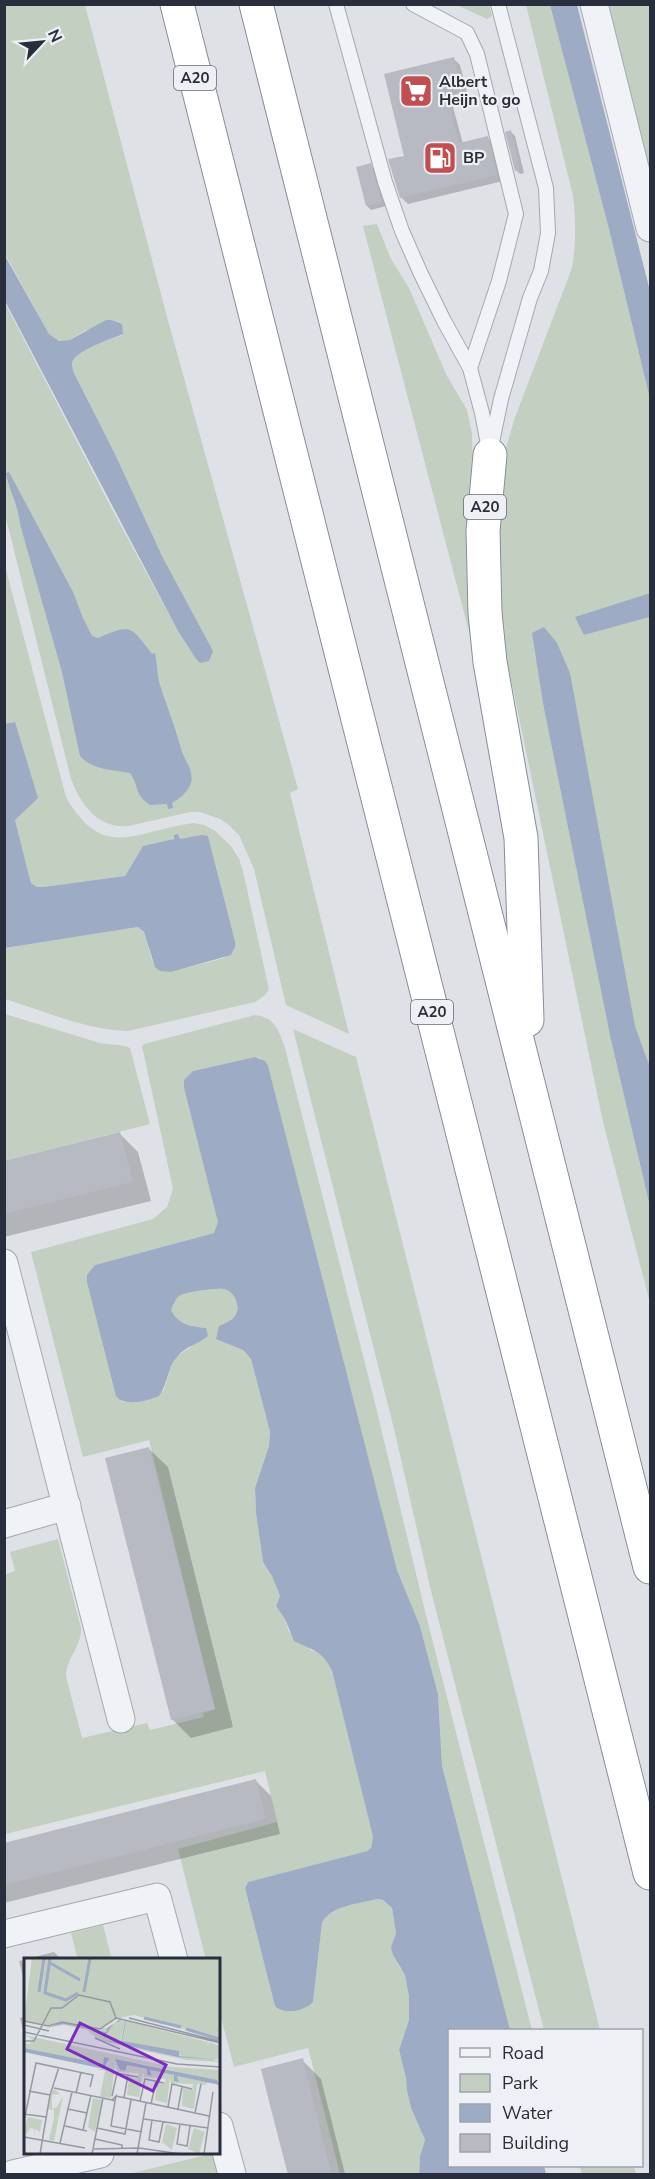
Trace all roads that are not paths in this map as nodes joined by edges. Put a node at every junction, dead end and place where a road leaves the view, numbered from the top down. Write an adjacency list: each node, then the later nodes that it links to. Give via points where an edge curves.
1 (177, 4): 16 (highway, A20)
2 (256, 4): 10 (highway, A20)
3 (336, 4): 8 (lane, A20, via 402,231)
4 (413, 4): 8 (lane, via 466,33 477,54 516,214)
5 (498, 4): 9 (lane, A20, via 546,188 548,233)
6 (594, 4): 7 (street)
7 (651, 228)
8 (470, 368): 9 (lane, A20)
9 (490, 455): 10 (highway, A20, via 483,531 484,613 521,838)
10 (529, 1085): 14 (highway, A20)
11 (4, 1263): 12 (street)
12 (67, 1506): 13 (street); 15 (street)
13 (8, 1523)
14 (651, 1567)
15 (121, 1719)
16 (651, 1873)
17 (4, 1934): 18 (street, via 157,1897)
18 (173, 1958)
19 (220, 2130): 22 (street)
20 (96, 2155): 21 (street)
21 (14, 2175)
22 (232, 2175)

